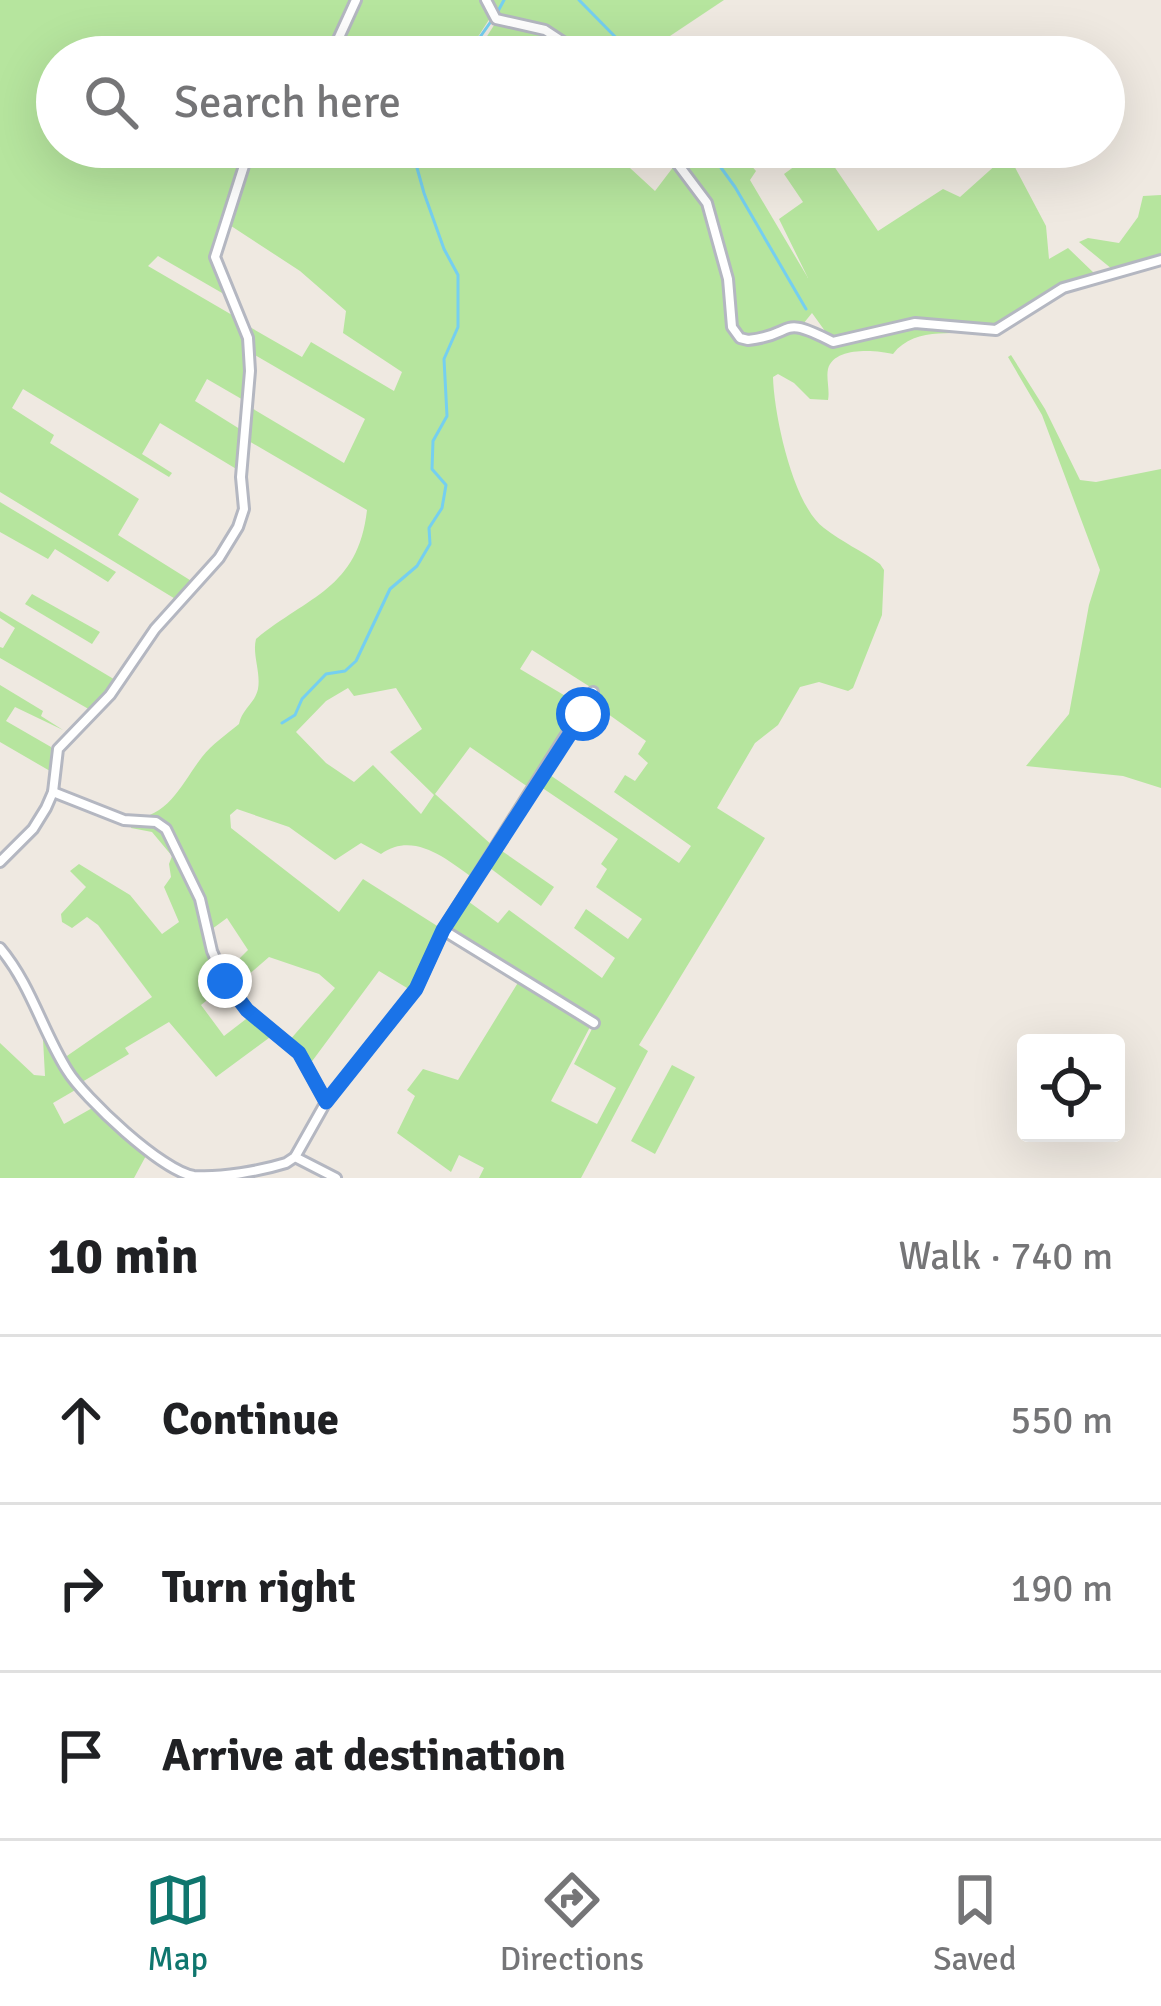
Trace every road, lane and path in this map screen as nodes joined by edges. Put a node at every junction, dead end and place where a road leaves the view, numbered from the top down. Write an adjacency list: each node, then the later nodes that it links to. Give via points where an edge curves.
1 (356, 0): 3 (street)
2 (486, 0): 4 (street, via 496,19)
3 (340, 36)
4 (554, 36)
5 (243, 168): 9 (street, via 215,257 248,338 244,509 219,558 58,749)
6 (681, 168): 7 (street, via 707,203 740,338 794,326 833,342 915,323 996,330 1063,288)
7 (1161, 260)
8 (593, 692): 11 (street)
9 (53, 792): 10 (street, via 34,829); 14 (street, via 166,829 200,899 225,981 299,1053)
10 (0, 862)
11 (443, 930): 13 (street); 14 (street, via 416,989)
12 (0, 948): 15 (street, via 68,1071 121,1128 178,1171 206,1177)
13 (594, 1023)
14 (326, 1102): 15 (street)
15 (295, 1157): 16 (street)
16 (336, 1178)

